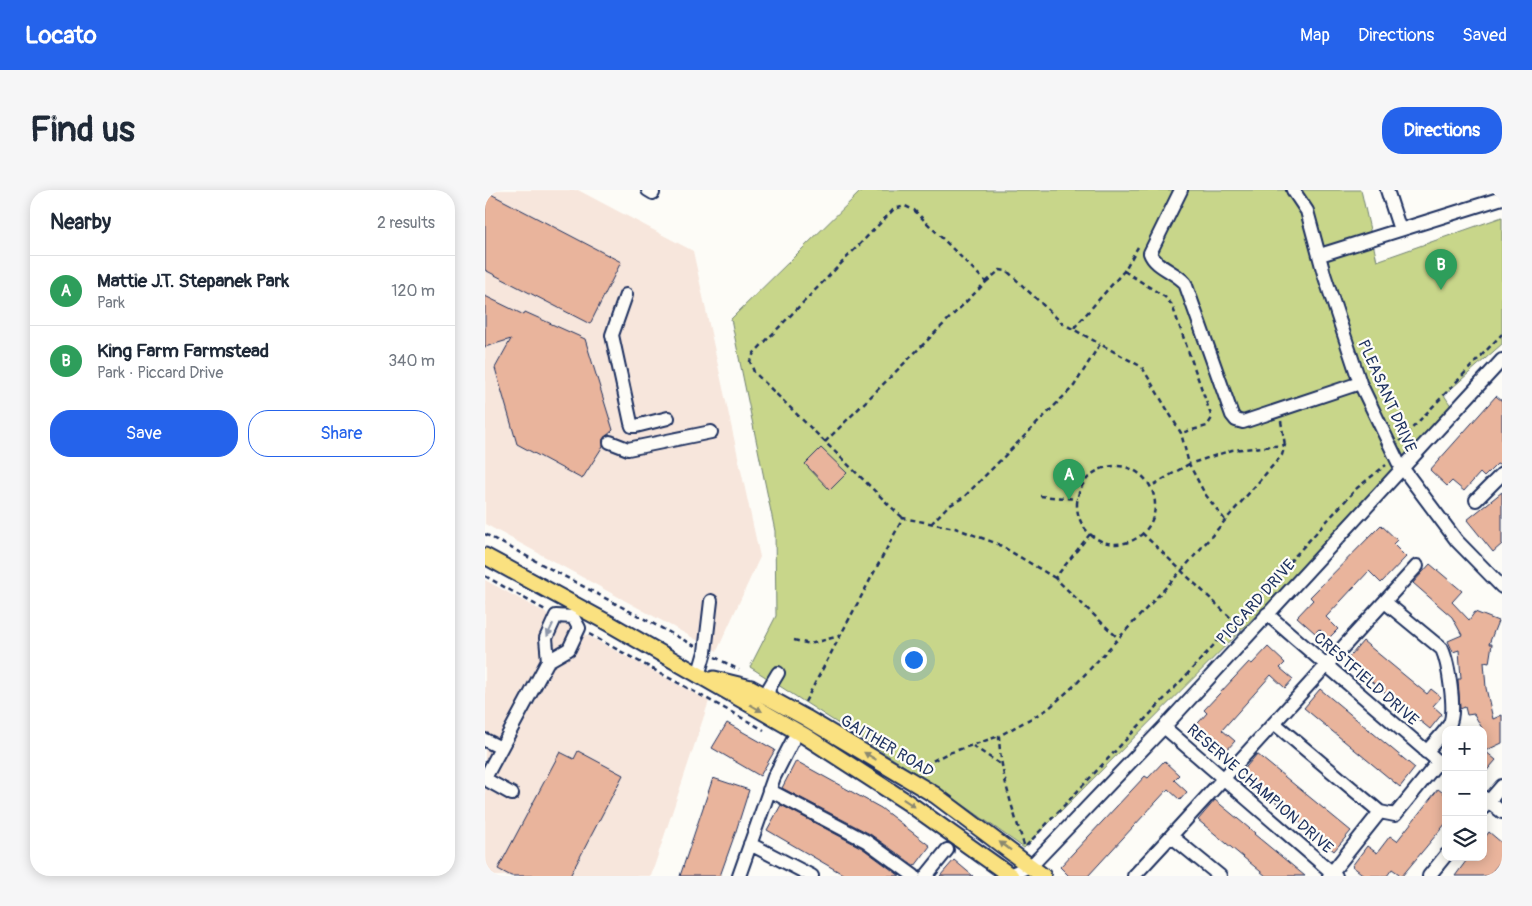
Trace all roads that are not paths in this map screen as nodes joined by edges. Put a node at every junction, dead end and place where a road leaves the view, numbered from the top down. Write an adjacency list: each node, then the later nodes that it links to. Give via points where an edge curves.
1 (1181, 190): 9 (street, via 1150,253 1185,283 1236,420 1243,422)
2 (1293, 190): 6 (street, PLEASANT DRIVE, via 1307,211)
3 (1387, 190): 5 (street)
4 (1502, 198): 5 (street)
5 (1400, 230): 6 (street)
6 (1319, 255): 9 (street, PLEASANT DRIVE)
7 (627, 295): 10 (street, via 612,335 632,426)
8 (1499, 367): 13 (street, PICCARD DRIVE)
9 (1360, 383): 13 (street, PLEASANT DRIVE)
10 (668, 418)
11 (711, 432): 12 (street, via 628,448)
12 (610, 442)
13 (1402, 469): 18 (street, PLEASANT DRIVE, via 1457,541); 21 (street, PICCARD DRIVE)
14 (1502, 474): 15 (street)
15 (1476, 500)
16 (485, 556): 22 (main road, GAITHER ROAD)
17 (1417, 566): 20 (street)
18 (1502, 587)
19 (711, 601): 26 (street, via 705,652)
20 (1385, 602): 24 (street); 33 (street, via 1442,649 1446,658 1453,713 1450,724)
21 (1267, 614): 24 (street, CRESTFIELD DRIVE); 29 (street, PICCARD DRIVE)
22 (577, 617): 23 (street, via 569,649); 23 (street, one-way to 23, via 556,616 546,638); 26 (main road, GAITHER ROAD)
23 (548, 661): 32 (street)
24 (1326, 666): 28 (street); 33 (street, CRESTFIELD DRIVE)
25 (778, 673): 27 (street, via 769,688)
26 (698, 676): 27 (main road, GAITHER ROAD, via 751,688); 30 (main road, GAITHER ROAD, one-way to 30)
27 (768, 697): 48 (main road, GAITHER ROAD, one-way to 27, via 1021,850 935,795)
28 (1275, 723): 36 (street); 42 (street)
29 (1164, 727): 36 (street, RESERVE CHAMPION DRIVE); 48 (street, PICCARD DRIVE)
30 (797, 732): 38 (street); 49 (main road, GAITHER ROAD, one-way to 49, via 907,802)
31 (485, 740): 32 (street)
32 (501, 748): 35 (street)
33 (1427, 752): 34 (street, CRESTFIELD DRIVE)
34 (1442, 765): 42 (street, via 1395,815)
35 (485, 778): 39 (street)
36 (1222, 779): 44 (street); 50 (street, RESERVE CHAMPION DRIVE)
37 (1502, 786): 40 (street)
38 (769, 790): 45 (street); 53 (street, via 866,840)
39 (512, 794)
40 (1487, 800)
41 (1487, 803): 43 (street)
42 (1380, 812): 50 (street)
43 (1502, 812)
44 (1171, 836): 56 (street); 57 (street)
45 (750, 844): 51 (street); 52 (street)
46 (947, 850): 54 (street)
47 (1442, 860): 58 (street)
48 (1031, 871): 49 (street, PICCARD DRIVE); 55 (main road, GAITHER ROAD)
49 (1009, 875)
50 (1332, 875)
51 (739, 876)
52 (811, 876)
53 (914, 876)
54 (926, 876)
55 (1043, 876)
56 (1134, 876)
57 (1219, 876)
58 (1429, 876)

